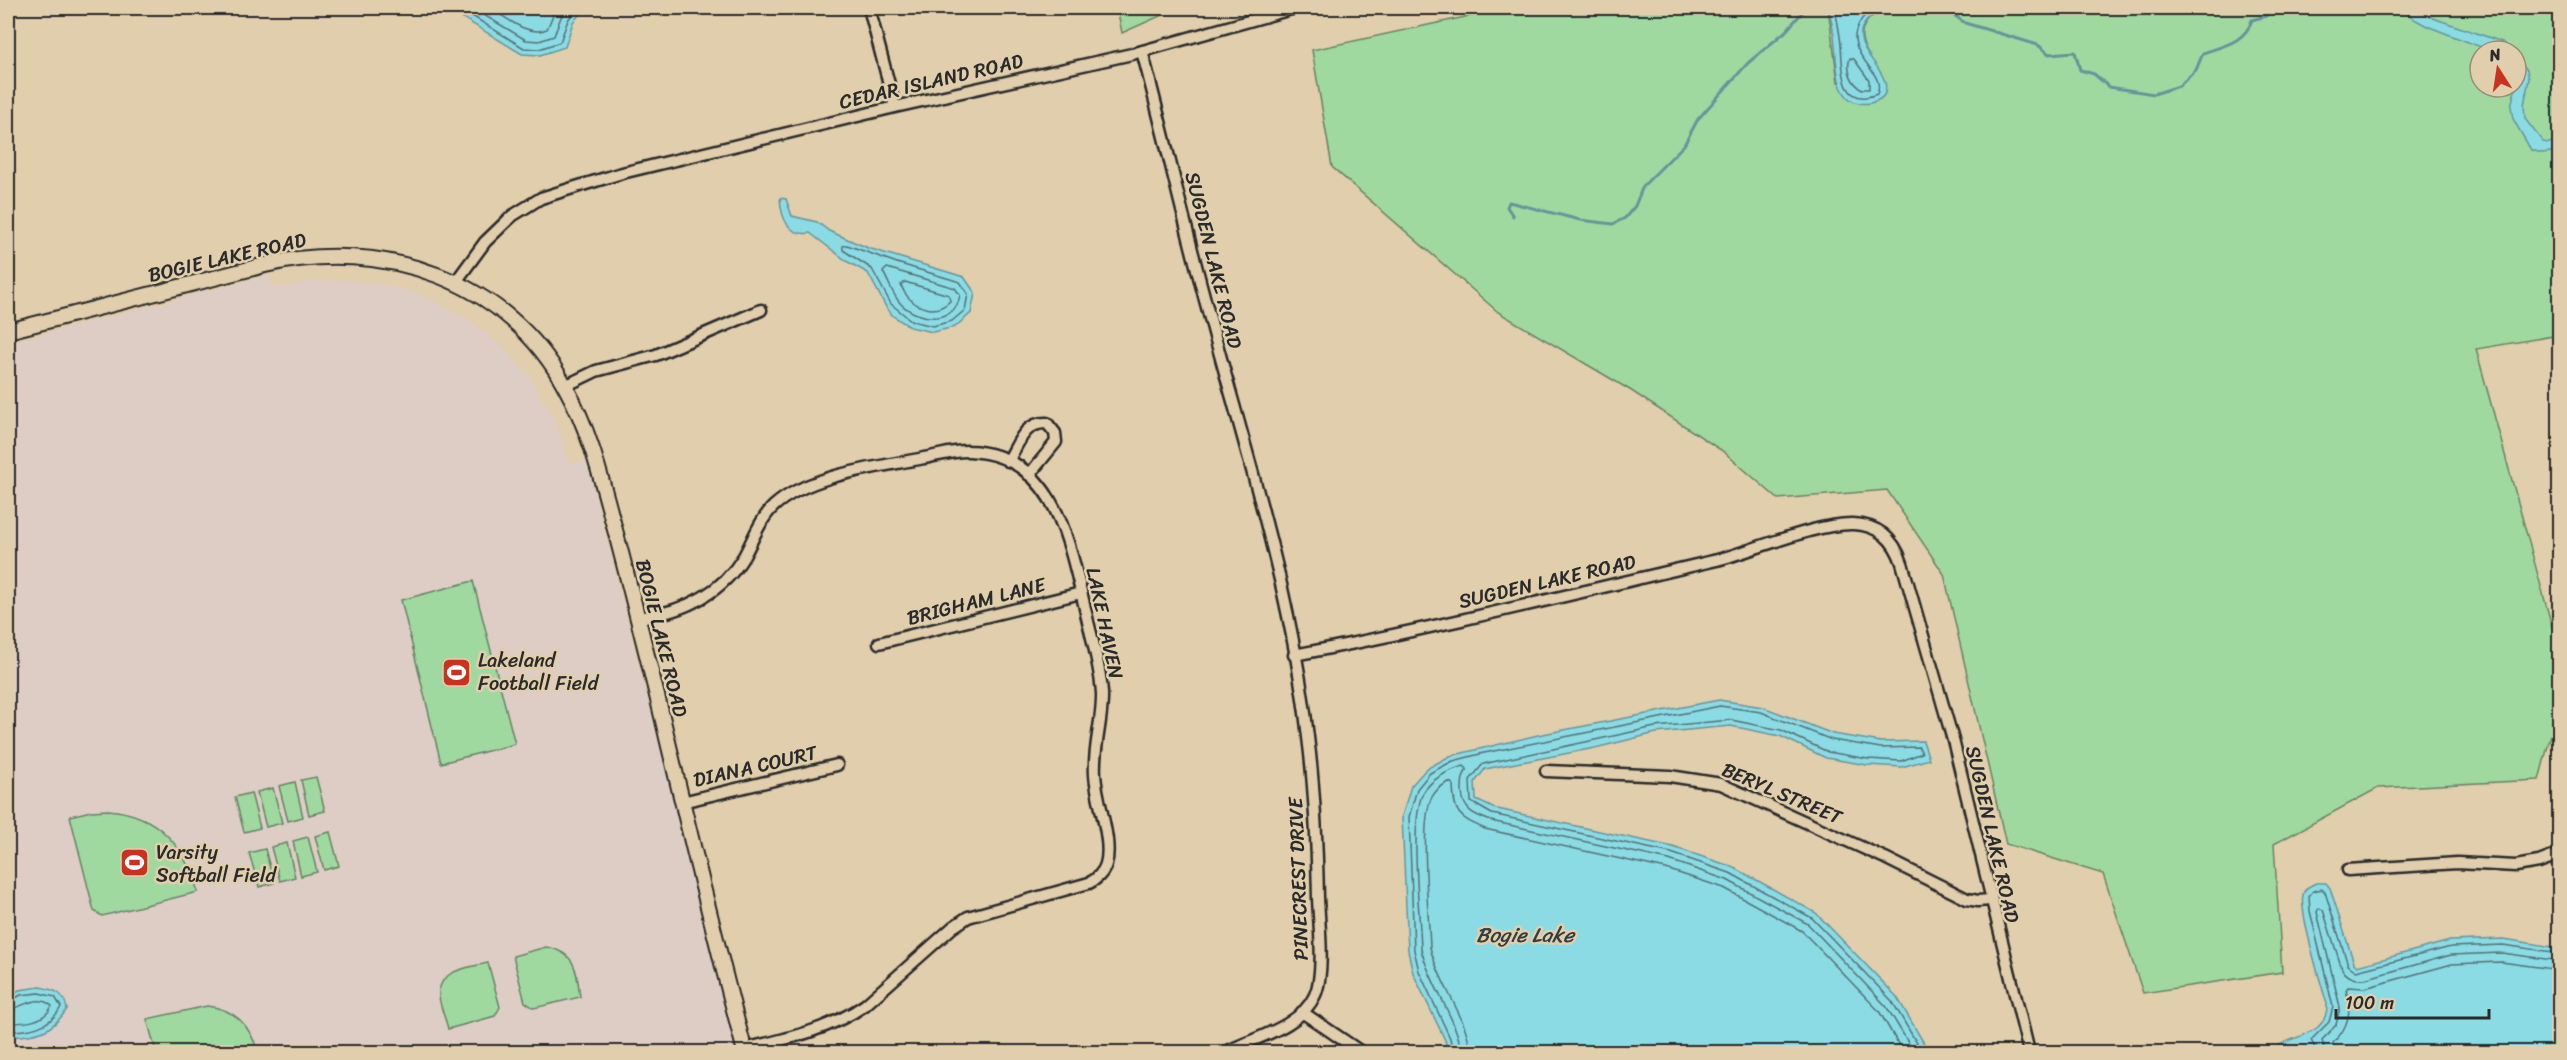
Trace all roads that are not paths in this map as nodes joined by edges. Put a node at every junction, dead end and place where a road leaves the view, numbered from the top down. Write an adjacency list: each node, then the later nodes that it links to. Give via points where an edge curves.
1 (869, 8): 4 (street)
2 (1295, 8): 3 (street, CEDAR ISLAND ROAD)
3 (1142, 51): 4 (street, CEDAR ISLAND ROAD); 14 (street, SUGDEN LAKE ROAD, via 1270,538)
4 (896, 107): 5 (street, CEDAR ISLAND ROAD, via 622,173 541,198 512,216 485,242)
5 (455, 283): 7 (main road, BOGIE LAKE ROAD, via 387,260 311,256 241,270); 8 (main road, BOGIE LAKE ROAD, via 492,305 521,329)
6 (761, 310): 8 (street, via 656,355 596,371)
7 (8, 331)
8 (565, 386): 12 (main road, BOGIE LAKE ROAD, via 594,451)
9 (1008, 460): 10 (street, LAKE HAVEN); 10 (street, via 1028,428 1047,423 1056,442); 12 (street, LAKE HAVEN, via 967,450 838,477 796,492 774,506 734,572 720,587 686,606)
10 (1029, 475): 11 (street, LAKE HAVEN, via 1050,497 1063,523)
11 (1081, 592): 13 (street, BRIGHAM LANE); 22 (street, LAKE HAVEN, via 1102,694 1094,772 1108,852 1104,868 1089,883 968,917 849,1016)
12 (639, 618): 17 (main road, BOGIE LAKE ROAD)
13 (879, 643)
14 (1294, 655): 20 (street, SUGDEN LAKE ROAD, via 1397,635 1733,556 1837,525 1872,526 1889,537 1902,563 1953,740); 21 (street, PINECREST DRIVE, via 1317,819 1320,947 1315,995)
15 (837, 765): 17 (street, DIANA COURT)
16 (1546, 771): 20 (street, BERYL STREET, via 1670,776 1721,784 1967,899)
17 (682, 802): 22 (main road, BOGIE LAKE ROAD)
18 (2559, 854): 19 (street, via 2516,866 2457,863)
19 (2348, 870)
20 (1990, 900): 25 (street, SUGDEN LAKE ROAD)
21 (1302, 1012): 23 (street, PINECREST DRIVE, via 1277,1031); 24 (street)
22 (745, 1051)
23 (1227, 1053)
24 (1361, 1053)
25 (2029, 1053)

